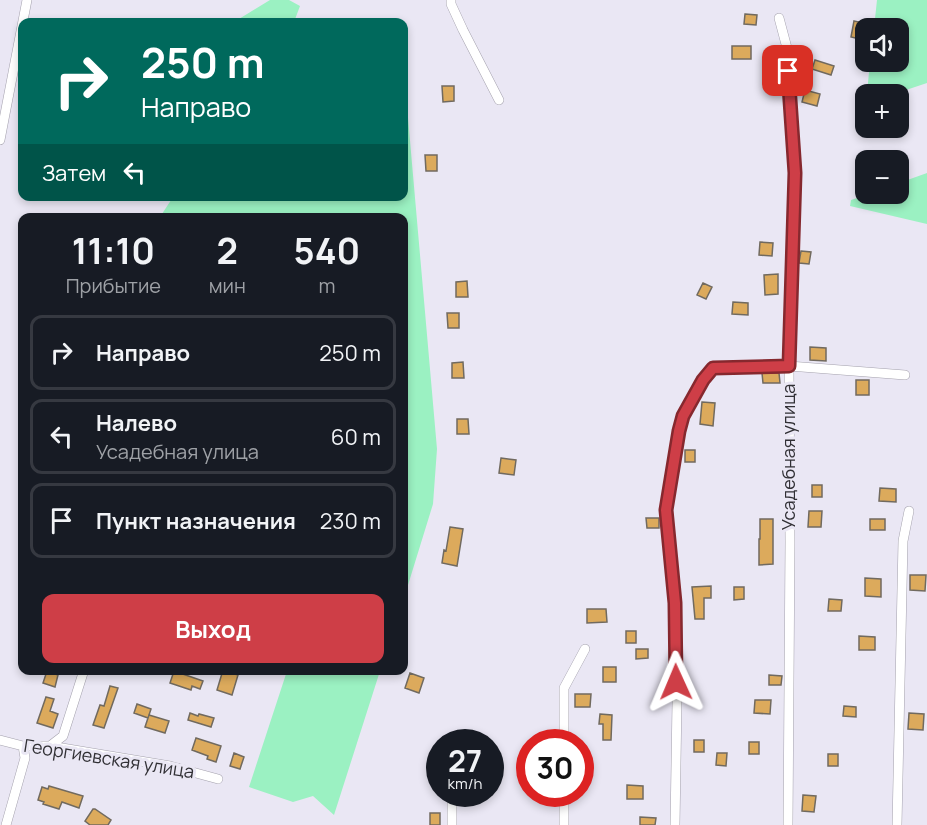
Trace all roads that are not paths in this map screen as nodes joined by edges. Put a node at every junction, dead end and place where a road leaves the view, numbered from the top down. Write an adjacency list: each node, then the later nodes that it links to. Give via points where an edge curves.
1 (27, 0): 3 (street)
2 (451, 0): 6 (street)
3 (24, 18)
4 (779, 18): 8 (street, Усадебная улица, via 787,48 795,173)
5 (18, 47): 7 (street)
6 (499, 100)
7 (0, 140)
8 (789, 366): 9 (street); 23 (street, via 713,368 698,388 679,431 666,510 675,614); 24 (street, Усадебная улица)
9 (905, 375)
10 (909, 511): 25 (street, via 903,541)
11 (585, 650): 13 (street, via 564,688)
12 (82, 675): 16 (street, via 63,736)
13 (564, 729)
14 (0, 740): 15 (street, Георгиевская улица)
15 (23, 746): 16 (street, Георгиевская улица); 20 (street, via 25,758)
16 (50, 746): 17 (street, Георгиевская улица, via 170,766)
17 (218, 779)
18 (452, 807): 21 (street)
19 (564, 807): 22 (street)
20 (6, 825)
21 (452, 825)
22 (564, 825)
23 (675, 825)
24 (788, 825)
25 (897, 825)

